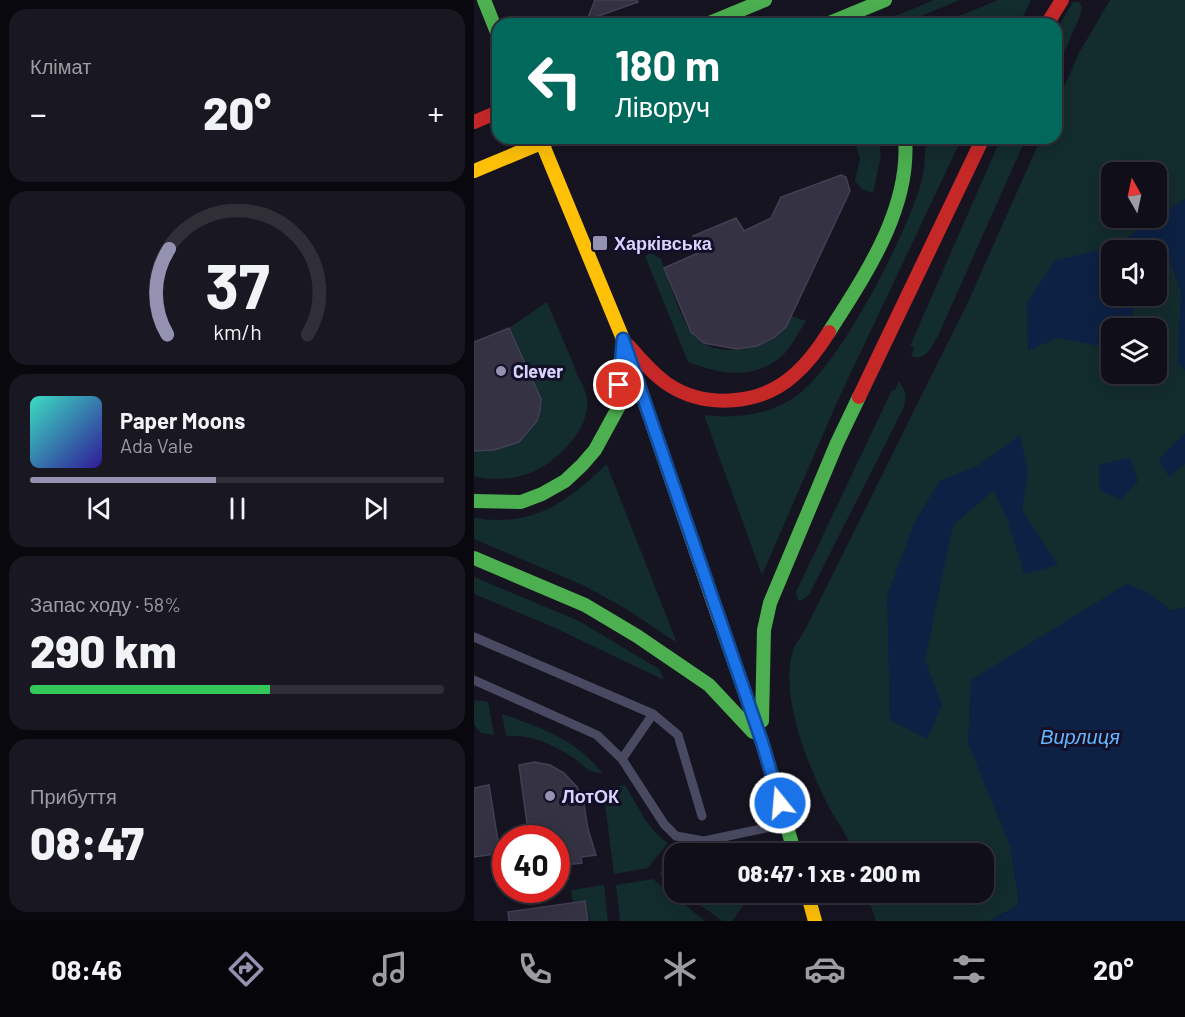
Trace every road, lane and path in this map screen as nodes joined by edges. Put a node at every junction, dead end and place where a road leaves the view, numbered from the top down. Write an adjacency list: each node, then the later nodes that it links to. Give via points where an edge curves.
1 (484, 0): 10 (main road)
2 (747, 0): 6 (main road)
3 (765, 0): 6 (main road)
4 (885, 0): 8 (main road)
5 (1062, 0): 9 (main road)
6 (732, 14): 7 (main road)
7 (722, 18)
8 (842, 18)
9 (1051, 18)
10 (492, 20)
11 (492, 114): 12 (main road)
12 (474, 122)
13 (539, 144): 17 (main road)
14 (542, 144): 18 (main road)
15 (906, 144): 18 (main road, via 906,170 871,263 824,340 787,382 745,400 696,397 670,386)
16 (980, 144): 24 (main road, via 837,443 770,603 764,630)
17 (474, 171)
18 (623, 339): 19 (main road, via 618,408 582,465 565,481 521,502); 24 (main road)
19 (474, 501)
20 (474, 558): 24 (main road, via 585,605 637,636 709,685)
21 (474, 637): 23 (lane)
22 (474, 680): 25 (lane, via 589,730)
23 (653, 714): 25 (lane); 26 (lane, via 678,735)
24 (762, 742): 27 (main road)
25 (622, 759): 27 (lane, via 676,836 704,841)
26 (702, 816)
27 (787, 824): 28 (main road)
28 (792, 843)
29 (810, 903): 30 (main road)
30 (815, 921)

